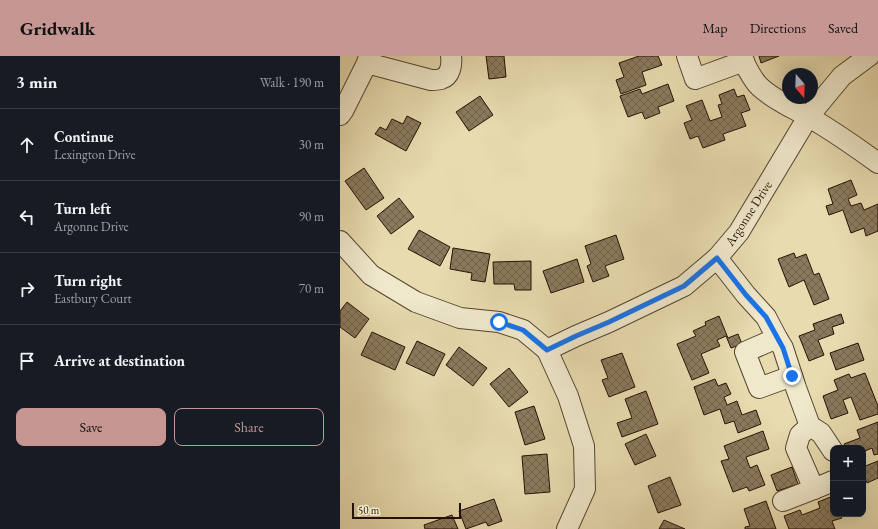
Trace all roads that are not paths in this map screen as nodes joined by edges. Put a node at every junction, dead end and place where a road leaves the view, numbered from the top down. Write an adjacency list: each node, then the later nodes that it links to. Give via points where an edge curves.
1 (451, 56): 4 (street, via 449,72 442,79 431,80)
2 (688, 56): 5 (street, via 695,79)
3 (869, 56): 7 (street, Argonne Drive, via 842,76)
4 (368, 59): 6 (street)
5 (742, 59): 7 (street, via 759,87)
6 (340, 114)
7 (808, 117): 8 (street); 10 (street, Argonne Drive, via 739,232)
8 (878, 163)
9 (340, 241): 12 (street, via 371,275 416,302 460,318 499,322 523,330)
10 (717, 258): 11 (street, via 766,317); 12 (street, Argonne Drive, via 684,286)
11 (778, 338): 13 (street); 13 (street, via 745,352 759,388)
12 (547, 350): 19 (street, via 568,396 584,446 585,489)
13 (792, 376): 14 (street)
14 (810, 426): 15 (street, via 821,432); 17 (street, via 800,435 796,448)
15 (830, 446)
16 (830, 482): 17 (street)
17 (814, 489): 18 (street)
18 (783, 501)
19 (567, 529)

